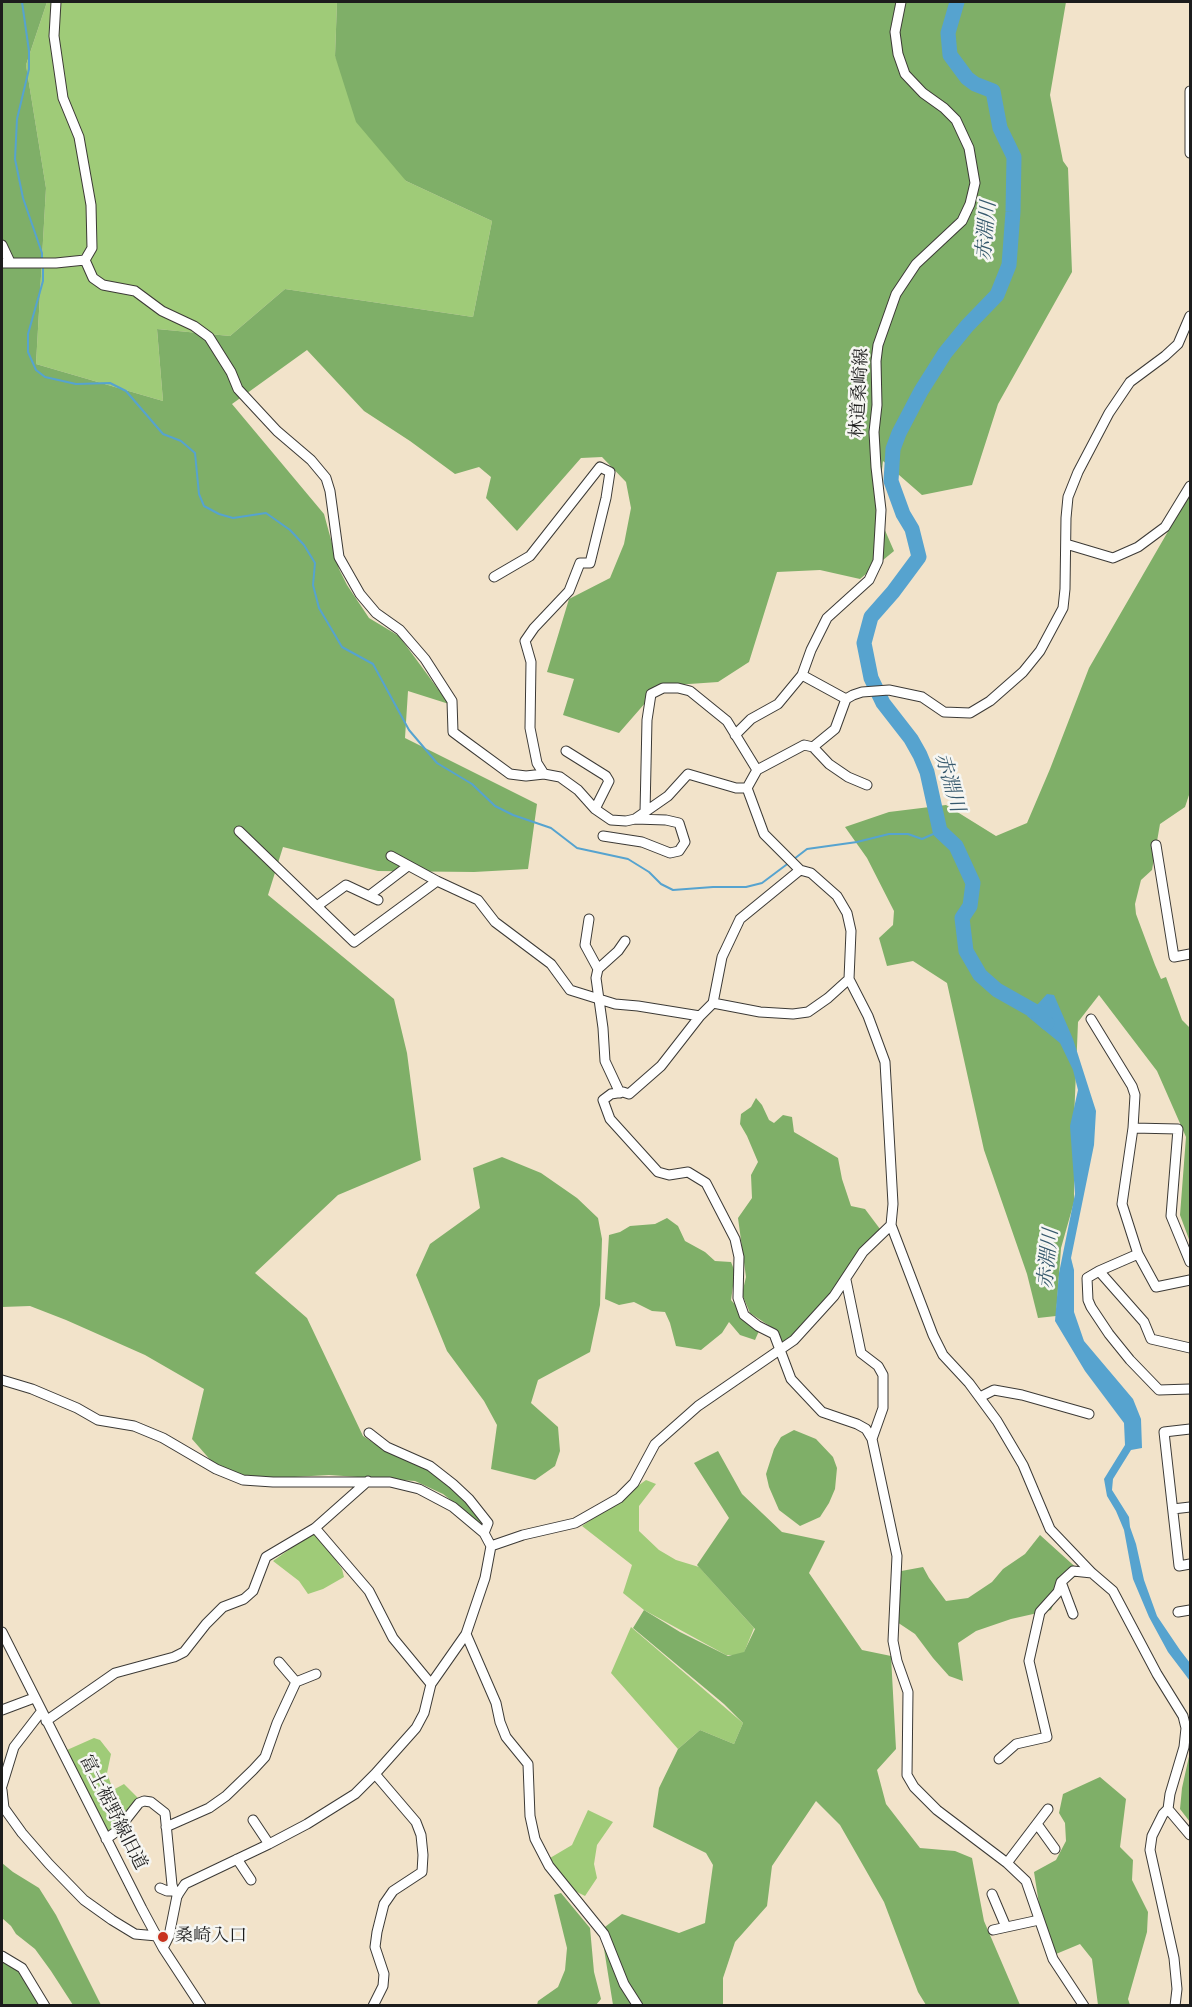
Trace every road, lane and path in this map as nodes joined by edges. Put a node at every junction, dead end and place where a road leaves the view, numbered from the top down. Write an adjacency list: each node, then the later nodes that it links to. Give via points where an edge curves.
1 (56, 2): 6 (street, via 54,36 63,98 79,137 91,205 92,248)
2 (901, 2): 12 (street, 林道桑崎線, via 895,32 905,74 956,120 969,147 975,183 962,221 916,264 896,294 886,319 876,361 879,561 869,580 827,618)
3 (1191, 91): 4 (street)
4 (1191, 153)
5 (2, 244): 7 (street)
6 (85, 260): 7 (street); 18 (street, via 93,278 103,285 135,291 209,337 238,389 326,478 339,557 376,613 400,630 425,659 452,701 453,732 510,774)
7 (6, 262)
8 (1191, 316): 10 (street, via 1178,344 1130,382 1109,413 1068,498)
9 (1191, 486): 10 (street, via 1165,527 1138,547 1113,558)
10 (1066, 544): 13 (street, via 1062,608 1035,658 990,701 970,713 944,712 922,697 889,690 862,692)
11 (494, 577): 18 (street, via 530,556 600,467 610,472 590,563 580,563 569,591 525,641 531,662 530,728 537,763)
12 (802, 675): 13 (street); 14 (street, 林道桑崎線, via 778,704 751,719)
13 (846, 699): 15 (street, via 835,729)
14 (735, 735): 17 (street); 22 (street, via 727,722 690,691 663,688 651,694)
15 (813, 747): 17 (street, via 804,745); 19 (street, via 829,764)
16 (566, 751): 21 (street, via 609,781)
17 (757, 770): 20 (street)
18 (544, 774): 21 (street, via 560,777)
19 (867, 785)
20 (747, 788): 22 (street, via 688,774); 29 (street, via 764,834)
21 (595, 808): 23 (street, via 611,820)
22 (645, 812): 23 (street)
23 (633, 819): 25 (street, via 679,823 685,842 670,853 642,842)
24 (239, 831): 31 (street)
25 (603, 836)
26 (1156, 845): 34 (street, via 1174,957)
27 (391, 856): 28 (street)
28 (408, 866): 30 (street); 31 (street, via 374,898 346,885)
29 (798, 868): 36 (street, via 811,873 837,896 847,913 851,931); 38 (street, via 740,919 722,957)
30 (437, 881): 31 (street, via 354,942); 37 (street, via 477,900 495,922 551,964 570,990)
31 (317, 906)
32 (589, 919): 35 (street, via 585,945)
33 (625, 941): 35 (street)
34 (1191, 954)
35 (598, 969): 37 (street)
36 (849, 979): 38 (street, via 808,1012 760,1012); 43 (street, via 885,1062)
37 (599, 999): 39 (street); 41 (street, via 604,1061)
38 (713, 1003): 39 (street)
39 (700, 1016): 41 (street, via 661,1066 629,1094)
40 (1091, 1019): 42 (street, via 1132,1086)
41 (620, 1093): 50 (street, via 603,1100 610,1119 643,1157 658,1172 669,1176 688,1172 706,1183 735,1239 739,1257 738,1298 744,1315 774,1334)
42 (1133, 1128): 44 (street, via 1122,1204); 45 (street, via 1178,1130 1172,1216)
43 (891, 1225): 47 (street, via 863,1252); 53 (street, via 943,1355)
44 (1138, 1254): 46 (street); 48 (street, via 1156,1287)
45 (1191, 1262)
46 (1099, 1271): 49 (street, via 1144,1323 1151,1340); 52 (street, via 1088,1278 1088,1300 1109,1334 1159,1390)
47 (846, 1280): 50 (street); 57 (street, via 861,1353 883,1375 883,1408)
48 (1191, 1280)
49 (1191, 1348)
50 (780, 1351): 57 (street, via 791,1380 822,1412 857,1424); 63 (street, via 698,1406 666,1434 649,1452 634,1483 619,1498 575,1522)
51 (2, 1380): 58 (street, via 59,1400 98,1420 134,1426 163,1438 243,1480)
52 (1191, 1389)
53 (980, 1397): 54 (street, via 994,1390); 65 (street, via 1023,1465 1050,1529)
54 (1089, 1414)
55 (1191, 1429): 60 (street, via 1164,1432)
56 (369, 1433): 62 (street, via 387,1447 430,1466 470,1498 489,1524)
57 (872, 1439): 94 (street, via 897,1556 893,1641 908,1692 907,1775 937,1810)
58 (368, 1481): 61 (street); 62 (street, via 419,1489 453,1507)
59 (1191, 1507): 60 (street)
60 (1173, 1509): 64 (street, via 1179,1566)
61 (315, 1528): 75 (street, via 369,1591 393,1638); 79 (street, via 266,1557 253,1591 223,1607 184,1652 115,1673)
62 (484, 1533): 63 (street)
63 (491, 1546): 71 (street)
64 (1191, 1564)
65 (1092, 1573): 66 (street, via 1073,1571); 78 (street, via 1113,1591 1157,1674)
66 (1062, 1582): 69 (street); 80 (street, via 1040,1612 1029,1661 1047,1737 1016,1744)
67 (1191, 1610): 68 (street)
68 (1178, 1612)
69 (1073, 1614)
70 (2, 1632): 76 (street, 富士裾野線旧道)
71 (466, 1634): 75 (street); 108 (street, via 506,1737 528,1764 535,1839 549,1866 604,1934 624,1984)
72 (279, 1662): 74 (street)
73 (316, 1674): 74 (street)
74 (296, 1682): 88 (street, via 266,1757 209,1808)
75 (431, 1684): 81 (street, via 417,1728)
76 (34, 1698): 77 (street); 79 (street, 富士裾野線旧道)
77 (2, 1710)
78 (1187, 1714): 84 (street, via 1184,1747)
79 (44, 1716): 82 (street, via 14,1747); 90 (street, 富士裾野線旧道)
80 (999, 1759)
81 (375, 1774): 91 (street, via 337,1806); 107 (street, via 416,1821 423,1855 422,1872 393,1891 384,1904 375,1947 384,1974 383,1986)
82 (2, 1789): 85 (street)
83 (1048, 1809): 87 (street)
84 (1168, 1809): 89 (street); 110 (street, via 1152,1836 1150,1850 1174,1958)
85 (4, 1816): 102 (street, via 84,1900 135,1934)
86 (253, 1820): 91 (street)
87 (1037, 1824): 92 (street); 94 (street)
88 (166, 1827): 90 (street, via 165,1813 144,1801); 97 (street)
89 (1191, 1834)
90 (106, 1839): 102 (street, 富士裾野線旧道)
91 (269, 1844): 93 (street)
92 (1055, 1849)
93 (237, 1859): 95 (street); 97 (street, via 185,1884)
94 (1007, 1863): 99 (street, via 1026,1881)
95 (251, 1880)
96 (160, 1888): 97 (street)
97 (176, 1893): 103 (street, via 169,1936)
98 (992, 1894): 100 (street)
99 (1039, 1920): 100 (street); 109 (street, via 1053,1959)
100 (1006, 1927): 101 (street)
101 (993, 1930)
102 (157, 1936): 103 (street, 富士裾野線旧道)
103 (163, 1948): 106 (street, 富士裾野線旧道)
104 (2, 1956): 105 (street, via 22,1968)
105 (45, 2006)
106 (201, 2006)
107 (373, 2006)
108 (638, 2006)
109 (1084, 2006)
110 (1175, 2006)

